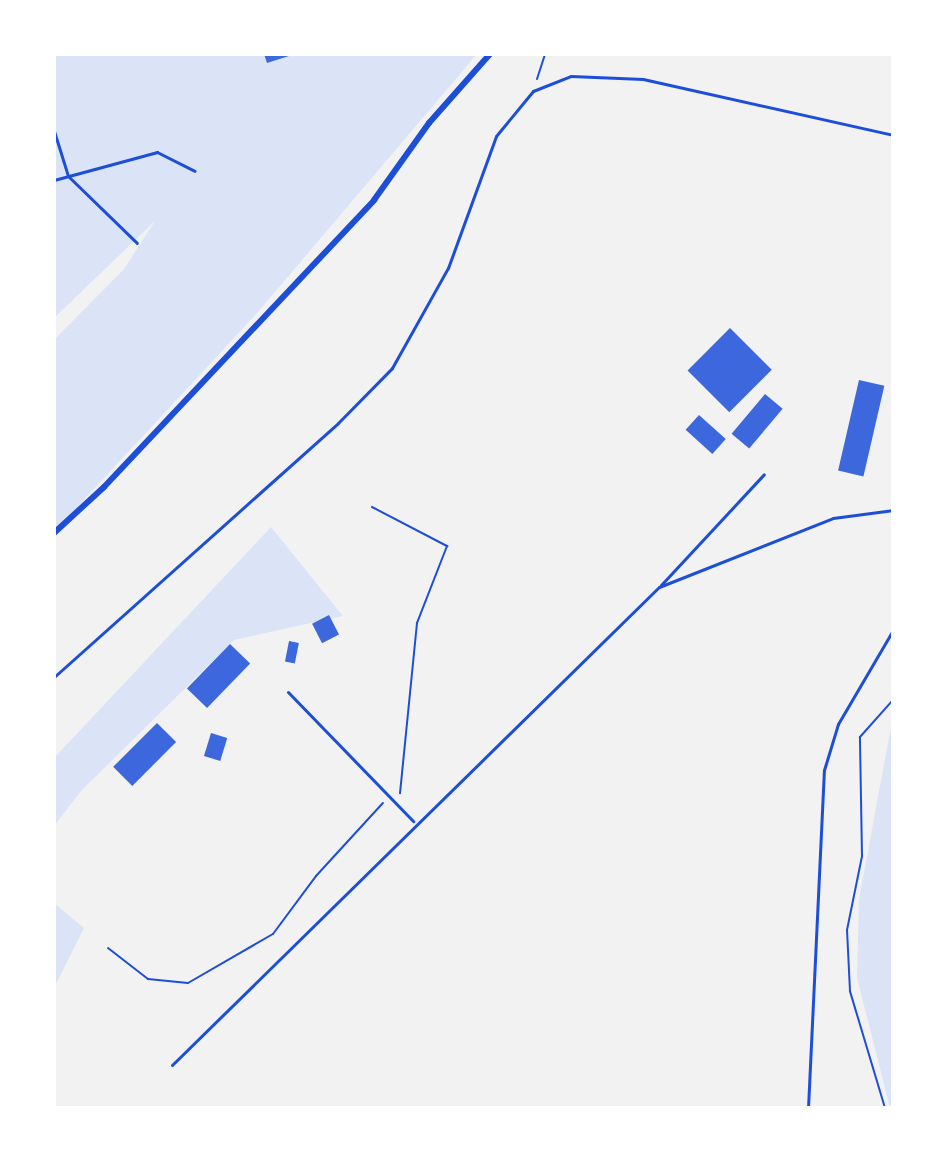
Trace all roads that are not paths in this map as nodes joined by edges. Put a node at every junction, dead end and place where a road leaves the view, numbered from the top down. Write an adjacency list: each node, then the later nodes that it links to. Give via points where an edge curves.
1 (490, 54): 10 (street, via 429,123 374,200 104,487)
2 (54, 131): 5 (lane)
3 (893, 135): 13 (lane, via 643,79 571,76 533,91 496,136 448,268 392,368 338,423)
4 (195, 171): 5 (lane, via 157,152)
5 (68, 176): 6 (lane); 7 (lane)
6 (54, 180)
7 (137, 243)
8 (764, 474): 11 (lane)
9 (893, 510): 11 (lane, via 833,518)
10 (54, 533)
11 (659, 587): 15 (lane)
12 (893, 630): 17 (lane, via 838,724 824,770)
13 (54, 677)
14 (288, 692): 15 (lane)
15 (414, 822): 16 (lane)
16 (172, 1065)
17 (808, 1108)

